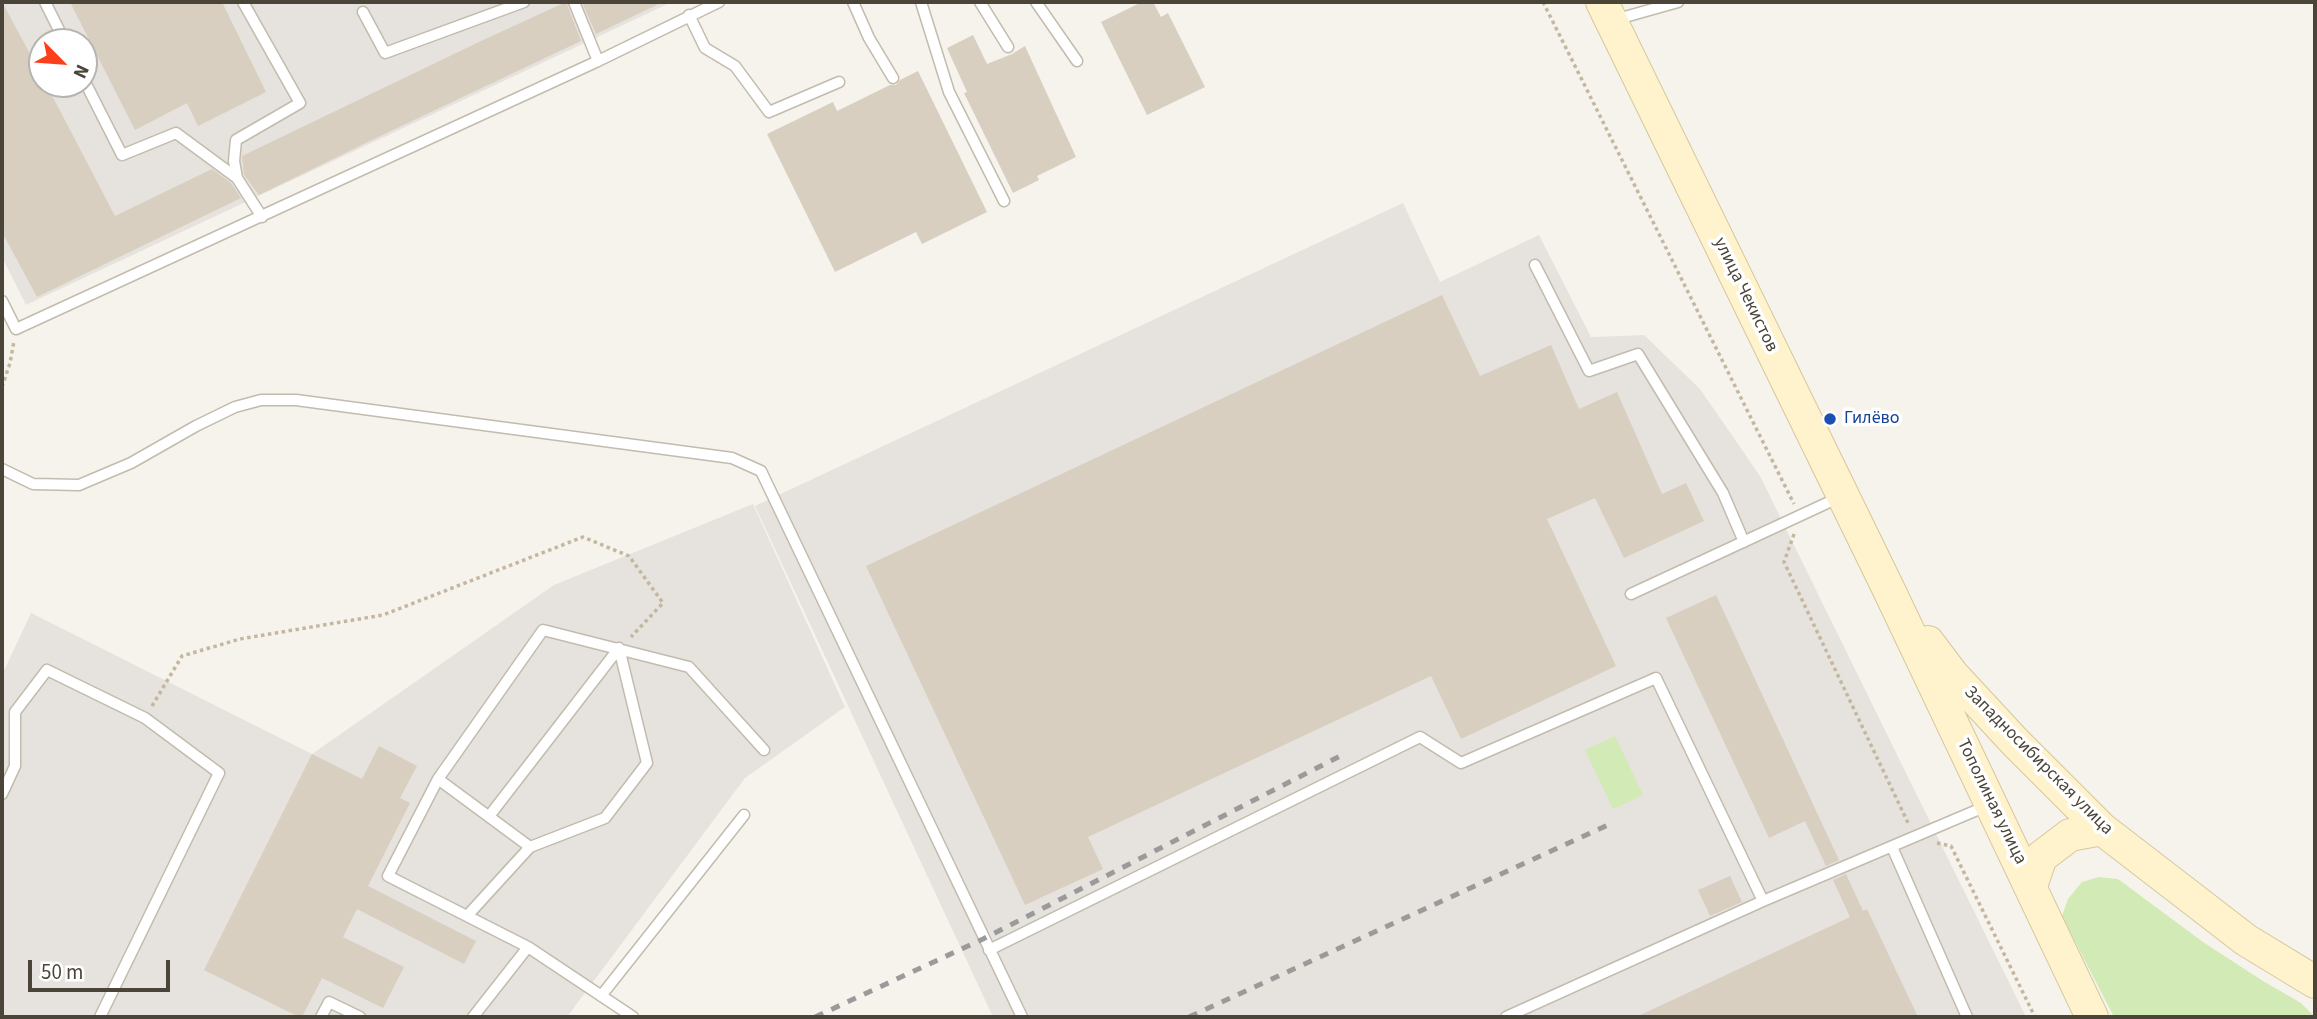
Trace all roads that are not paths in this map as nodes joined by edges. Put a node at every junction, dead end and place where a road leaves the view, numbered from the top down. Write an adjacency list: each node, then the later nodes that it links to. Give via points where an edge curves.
1 (45, 2): 14 (lane)
2 (243, 2): 21 (lane, via 300,103 236,140)
3 (524, 2): 12 (lane, via 385,53)
4 (574, 2): 16 (lane)
5 (719, 2): 13 (lane)
6 (853, 2): 18 (lane)
7 (920, 2): 22 (lane, via 949,92)
8 (980, 2): 15 (lane)
9 (1036, 2): 17 (lane)
10 (1678, 2): 11 (lane)
11 (1606, 11): 27 (main road, улица Чекистов)
12 (363, 12)
13 (689, 16): 16 (lane); 19 (lane, via 705,48 734,66 769,112)
14 (58, 28)
15 (1008, 47)
16 (598, 61): 23 (lane)
17 (1077, 61)
18 (893, 78)
19 (839, 82)
20 (93, 98): 21 (lane, via 121,156 176,133)
21 (237, 178): 23 (lane)
22 (1004, 201)
23 (262, 217): 25 (lane, via 16,329)
24 (1535, 265): 28 (lane, via 1589,371 1638,354 1723,493)
25 (2, 301)
26 (2, 468): 45 (lane, via 33,484 79,485 131,463 235,407 261,400 296,400 732,458 761,471)
27 (1843, 496): 28 (lane); 29 (main road, улица Чекистов)
28 (1744, 542): 30 (lane)
29 (1888, 588): 35 (main road, Тополиная улица); 38 (main road, Западносибирская улица, via 1952,674)
30 (1631, 594)
31 (619, 648): 32 (lane, via 689,667); 33 (lane, via 543,630); 36 (lane); 39 (lane, via 647,763 605,818)
32 (764, 750)
33 (438, 779): 36 (lane); 43 (lane, via 388,876)
34 (2, 794): 48 (lane, via 15,766 15,712 47,670 145,718 219,774)
35 (1991, 804): 40 (lane); 41 (main road, Тополиная улица)
36 (490, 815): 39 (lane)
37 (744, 815): 47 (lane)
38 (2102, 829): 41 (main road, via 2070,835 2041,857); 46 (main road, Западносибирская улица, via 2246,940)
39 (530, 847): 43 (lane)
40 (1892, 847): 42 (lane); 55 (lane)
41 (2031, 886): 56 (main road, Тополиная улица)
42 (1763, 901): 45 (lane, via 1656,678 1461,764 1420,737); 54 (lane)
43 (467, 916): 44 (lane)
44 (528, 947): 47 (lane); 51 (lane)
45 (989, 950): 53 (lane)
46 (2315, 982)
47 (601, 996): 52 (lane)
48 (100, 1017)
49 (321, 1017): 50 (lane, via 329,1002)
50 (360, 1017)
51 (473, 1017)
52 (633, 1017)
53 (1022, 1017)
54 (1506, 1017)
55 (1967, 1017)
56 (2092, 1017)

